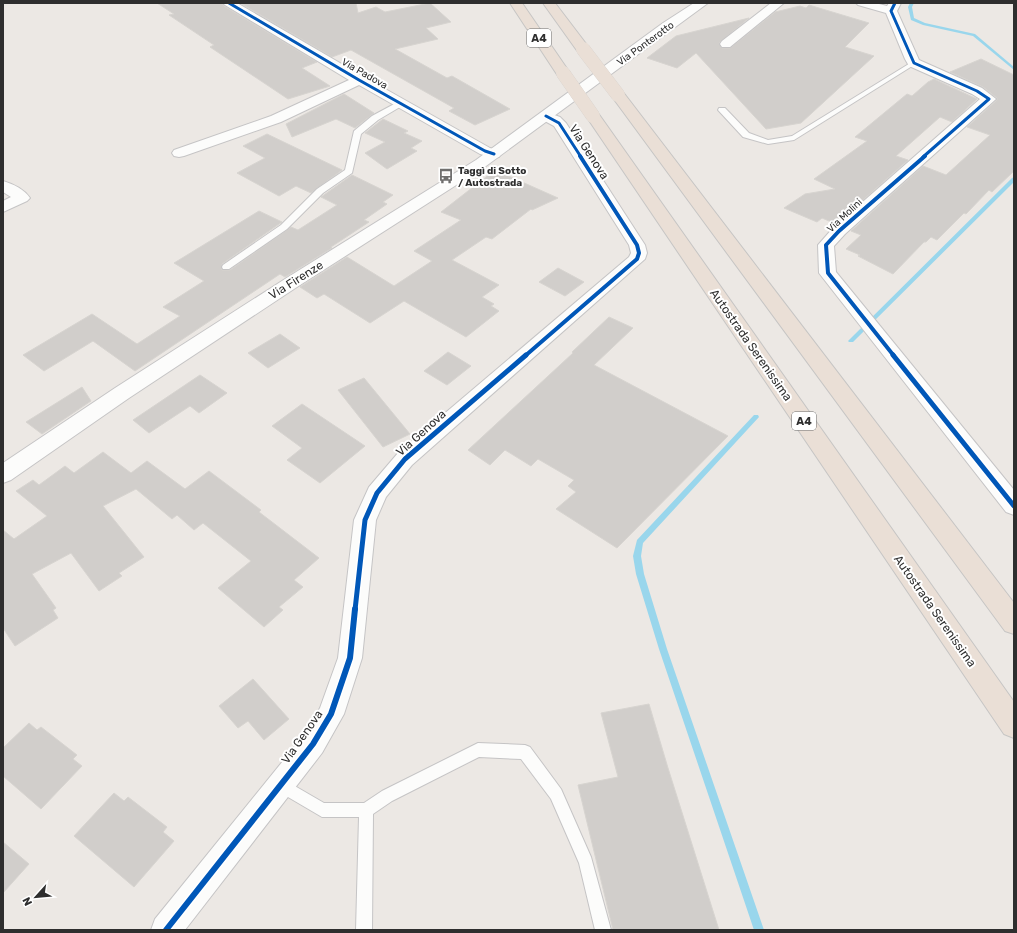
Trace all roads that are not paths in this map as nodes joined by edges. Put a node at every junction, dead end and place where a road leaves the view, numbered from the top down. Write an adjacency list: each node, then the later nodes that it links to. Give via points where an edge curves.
1 (229, 3): 10 (street, Via Padova)
2 (516, 3): 23 (highway, Autostrada Serenissima / A4, bridge)
3 (549, 3): 22 (highway, A4, bridge)
4 (778, 3): 8 (street)
5 (862, 3): 7 (street)
6 (699, 4): 11 (main road, Via Ponterotto)
7 (893, 7): 9 (street)
8 (726, 44)
9 (914, 63): 13 (lane, via 794,138 768,142 746,135); 21 (street, Via Molini, via 977,91 989,99 826,245 828,273)
10 (359, 80): 12 (street, Via Padova); 15 (street, Via Padova, via 276,119)
11 (588, 85): 14 (main road, Via Firenze)
12 (401, 104): 16 (street, Via Padova); 19 (lane, via 375,118 357,133 349,172 320,191 284,227)
13 (722, 110)
14 (546, 116): 16 (main road, Via Firenze); 24 (street, Via Genova, via 559,123 637,245 637,259 405,459 377,494 365,520 350,658 331,714 313,744)
15 (179, 153)
16 (494, 154): 20 (main road, Via Firenze, via 122,393)
17 (3, 186): 18 (street, via 22,198)
18 (3, 207)
19 (226, 267)
20 (3, 474)
21 (1014, 506)
22 (1014, 623)
23 (1014, 725)
24 (280, 784): 25 (lane, via 322,810); 26 (street, Via Genova)
25 (366, 810): 27 (lane); 28 (lane, via 387,796 478,750 525,752 556,794 586,862)
26 (166, 930)
27 (364, 930)
28 (603, 930)

